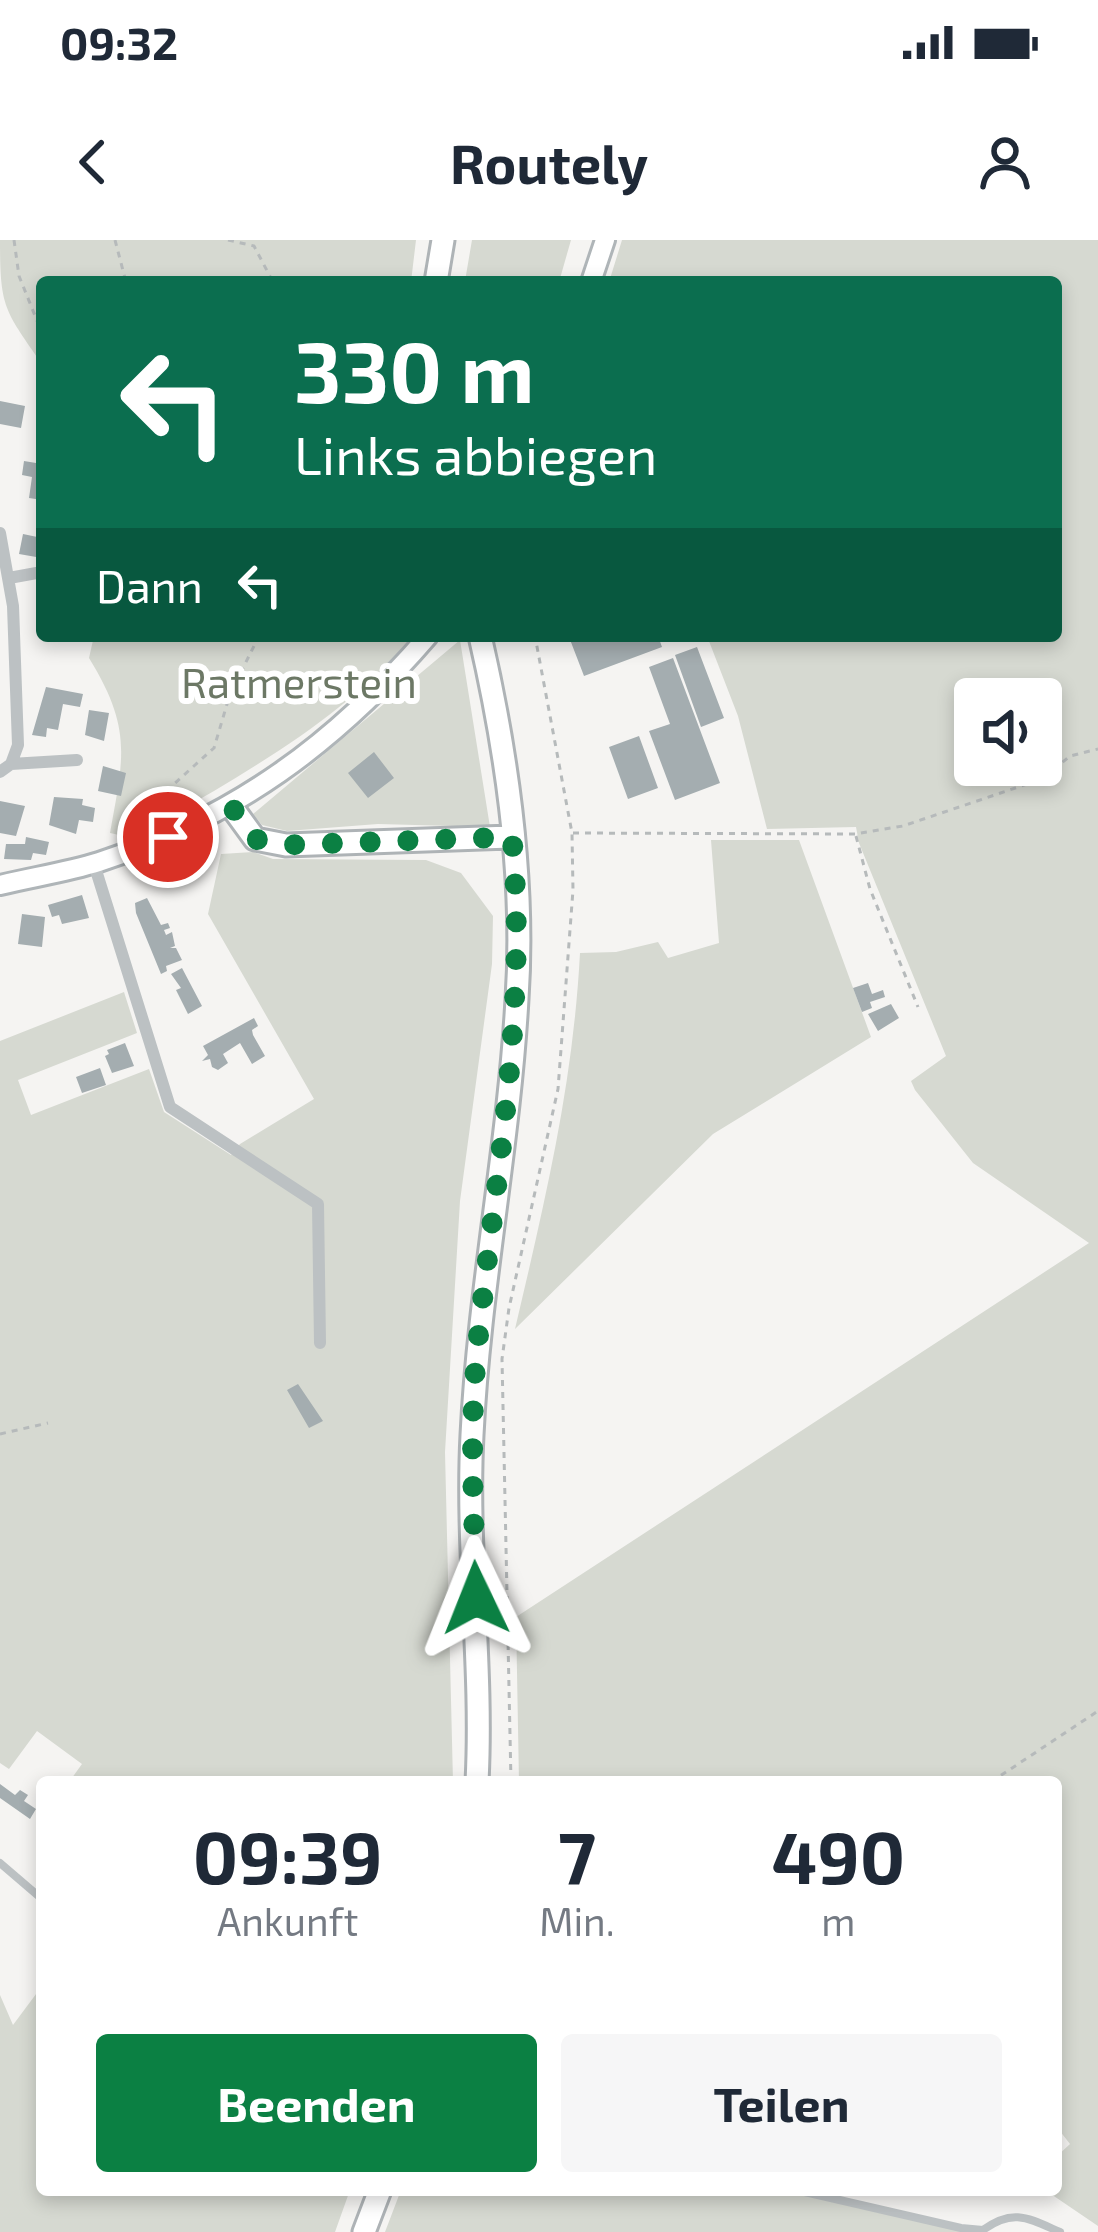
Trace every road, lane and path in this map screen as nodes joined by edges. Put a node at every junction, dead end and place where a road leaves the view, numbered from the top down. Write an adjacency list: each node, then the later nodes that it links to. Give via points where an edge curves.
1 (14, 240): 10 (path)
2 (115, 240): 6 (path)
3 (228, 240): 7 (path, via 254,246)
4 (443, 240): 8 (main road)
5 (605, 240): 9 (street)
6 (124, 276)
7 (270, 276)
8 (437, 276)
9 (593, 276)
10 (36, 317)
11 (0, 533): 13 (street)
12 (36, 573): 13 (street)
13 (9, 578): 14 (street)
14 (6, 607): 21 (street, via 18,746)
15 (256, 642): 26 (path, via 214,748)
16 (422, 642): 22 (street, via 351,720)
17 (482, 642): 25 (main road)
18 (537, 642): 23 (path)
19 (1098, 749): 24 (path, via 1070,756 1042,779)
20 (77, 760): 21 (street)
21 (6, 768)
22 (231, 806): 25 (main road, via 255,839 286,845); 26 (street)
23 (572, 833): 24 (path); 35 (path, via 558,1089 502,1359)
24 (855, 835): 29 (path)
25 (512, 837): 34 (main road, via 518,996 471,1441)
26 (118, 855): 27 (street)
27 (94, 864): 28 (street); 30 (street, via 170,1108 318,1204)
28 (0, 885)
29 (918, 1007)
30 (320, 1343)
31 (48, 1424): 32 (path)
32 (0, 1434)
33 (1098, 1711): 36 (path)
34 (477, 1776)
35 (511, 1776)
36 (1000, 1776)
37 (0, 1863): 38 (lane)
38 (36, 1894)
39 (378, 2196): 41 (main road)
40 (822, 2196): 42 (lane, via 983,2230 1016,2214)
41 (364, 2232)
42 (1060, 2232)

